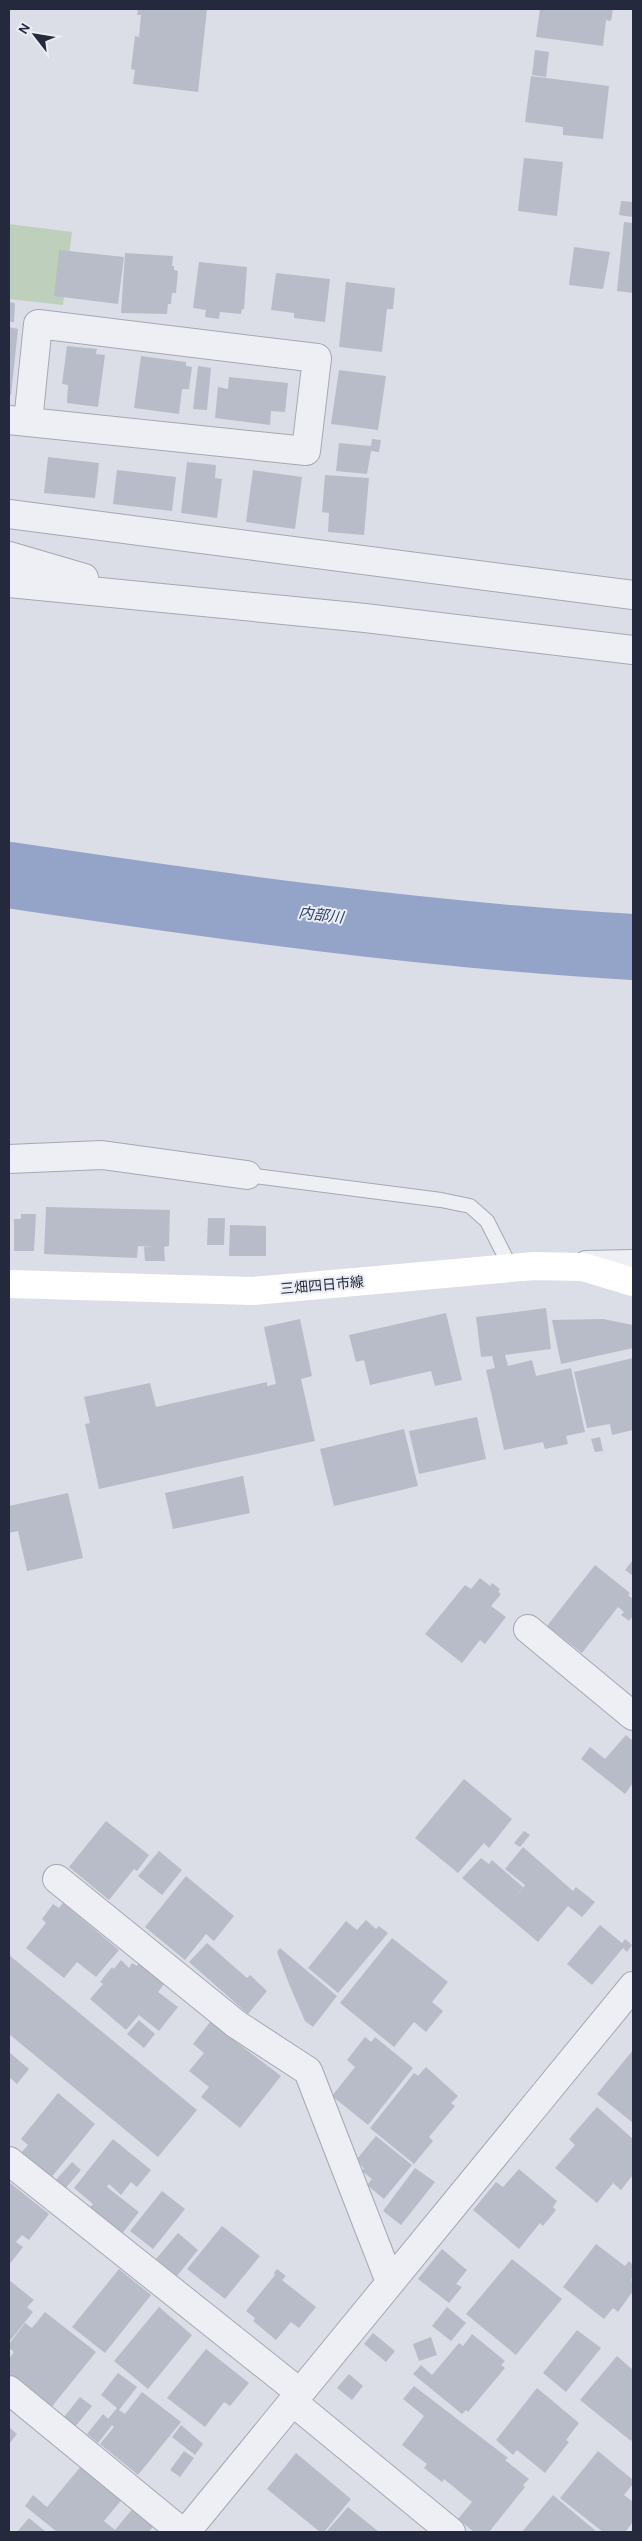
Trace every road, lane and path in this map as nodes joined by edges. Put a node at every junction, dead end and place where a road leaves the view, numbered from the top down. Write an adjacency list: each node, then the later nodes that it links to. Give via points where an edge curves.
1 (18, 421): 1 (street, via 306,451 317,358 38,324)
2 (9, 514): 5 (street)
3 (9, 556): 6 (street)
4 (9, 583): 6 (street)
5 (633, 595)
6 (153, 599): 7 (street, via 365,618)
7 (633, 650)
8 (9, 1159): 9 (street, via 102,1155)
9 (247, 1174): 11 (lane, via 470,1206)
10 (633, 1264): 11 (street)
11 (522, 1267): 12 (main road, 三畑四日市線, via 583,1267); 13 (main road, 三畑四日市線, via 253,1291)
12 (633, 1282)
13 (9, 1284)
14 (528, 1630): 15 (street)
15 (633, 1716)
16 (57, 1879): 19 (street, via 236,2024 308,2071)
17 (633, 1986): 19 (street)
18 (9, 2161): 21 (street)
19 (390, 2282): 21 (street)
20 (9, 2390): 22 (street)
21 (296, 2397): 22 (street); 23 (street)
22 (184, 2532)
23 (450, 2532)

